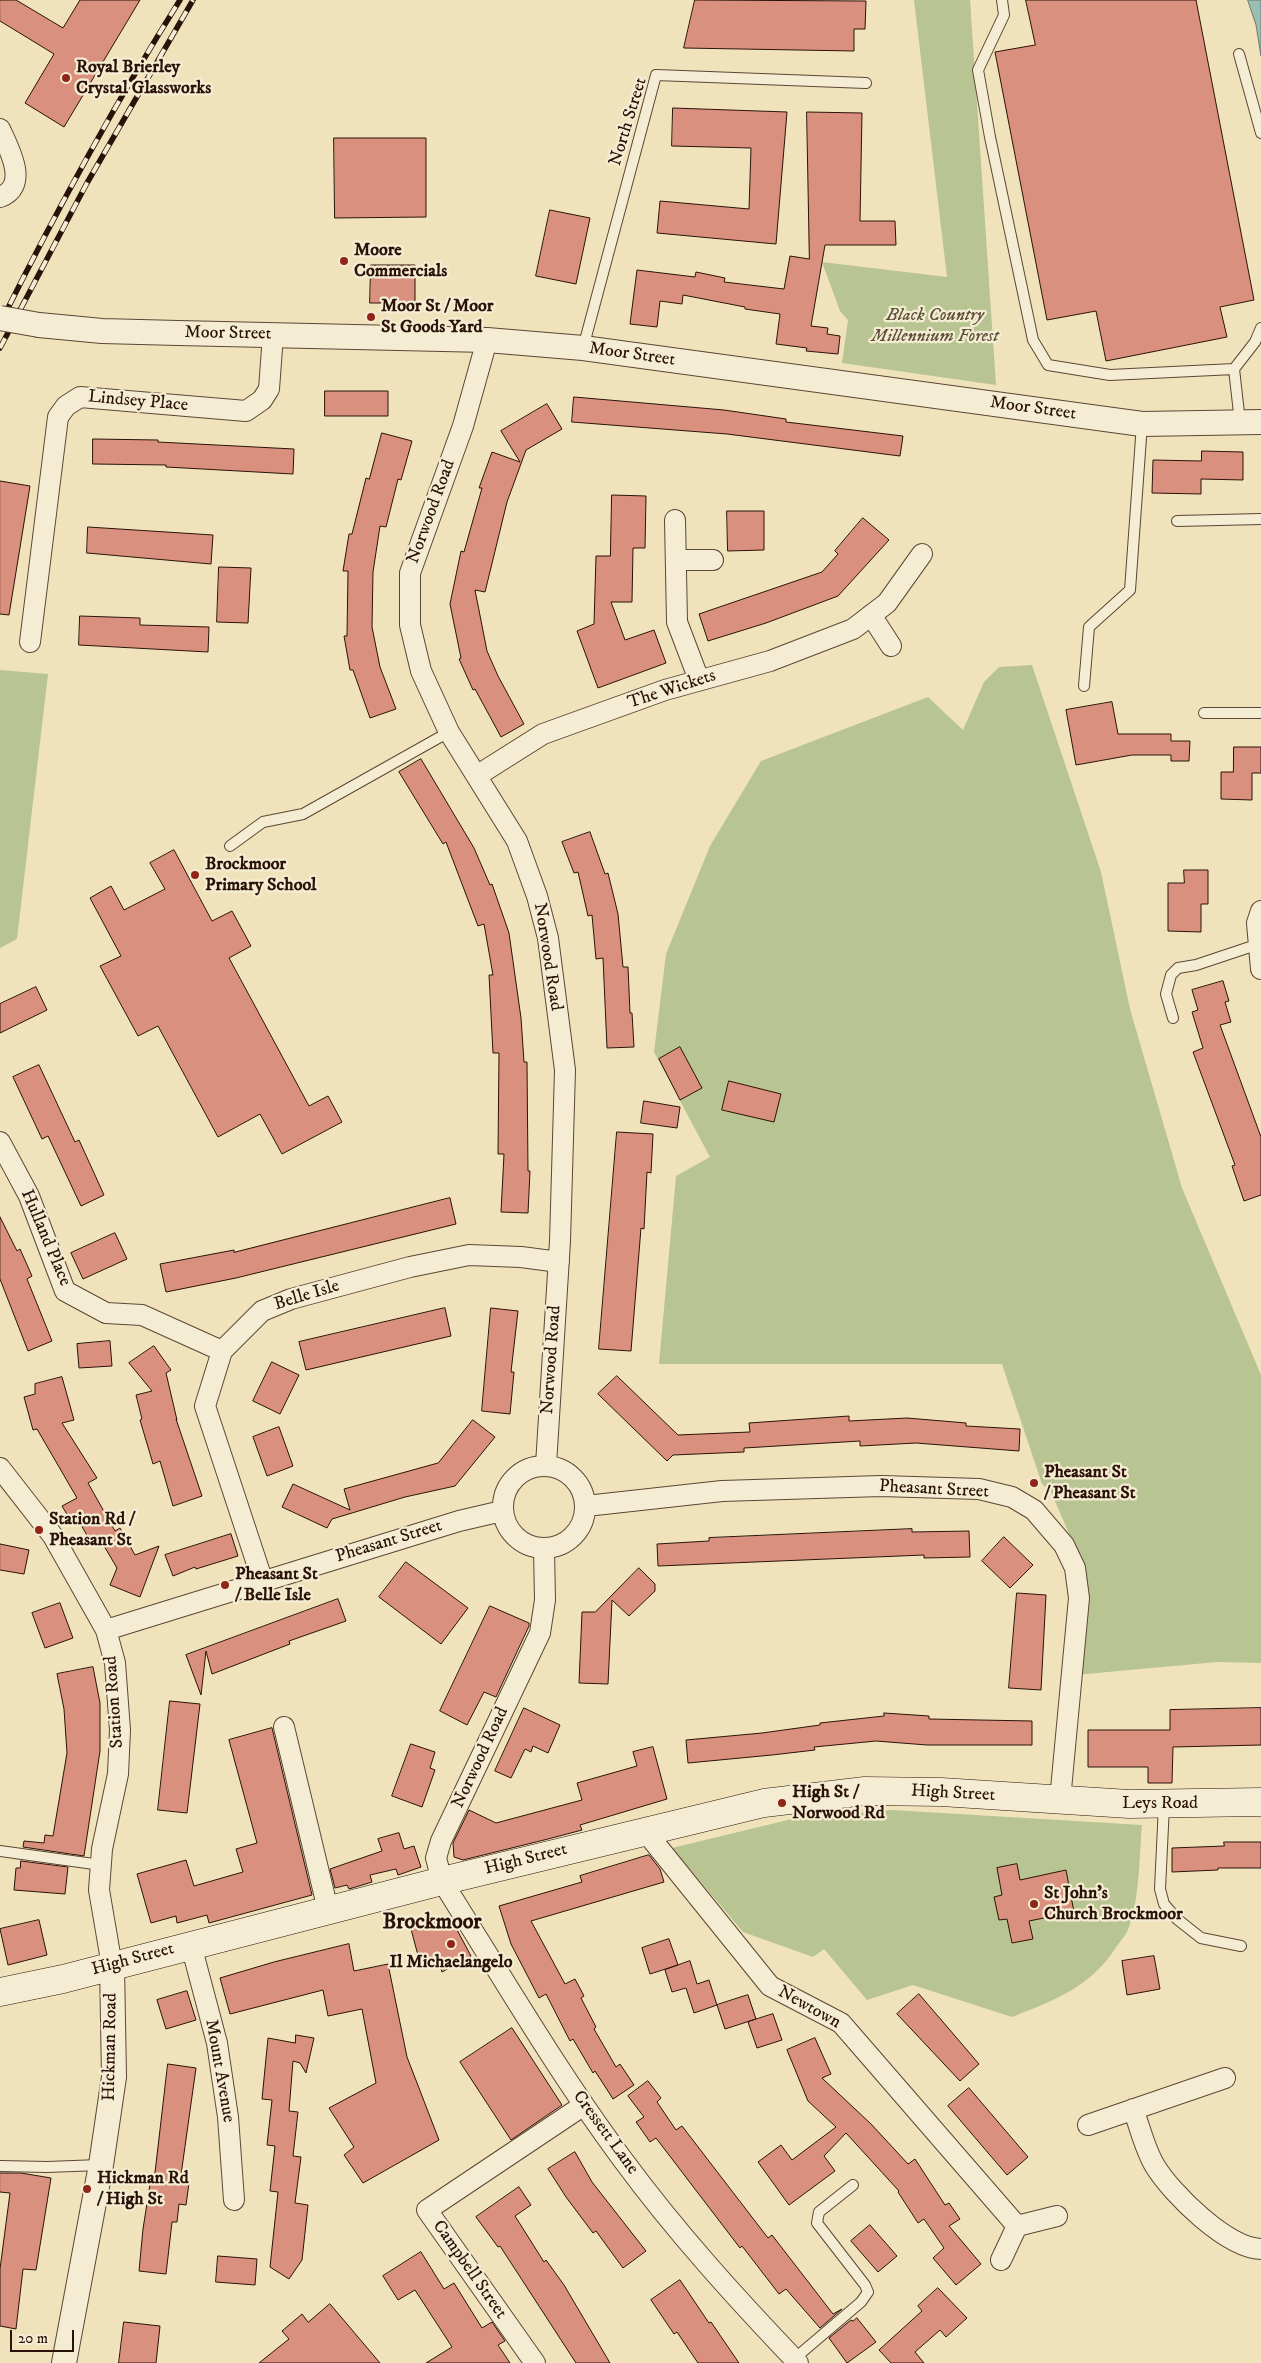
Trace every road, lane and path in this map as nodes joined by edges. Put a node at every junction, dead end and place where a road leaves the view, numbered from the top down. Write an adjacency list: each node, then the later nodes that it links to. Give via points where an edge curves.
1 (1002, 0): 12 (lane, via 1004,16 978,70 1033,340 1048,366 1110,375)
2 (1239, 54): 5 (lane)
3 (866, 83): 11 (lane, North Street, via 656,75)
4 (0, 129): 6 (street, via 16,174 13,187 7,195)
5 (1261, 133)
6 (0, 197)
7 (0, 318): 9 (street, Moor Street, bridge, via 102,331)
8 (1261, 328): 12 (lane, via 1255,342)
9 (273, 335): 10 (street, Moor Street); 22 (street, Lindsey Place, via 269,389 262,400 246,411 80,397 66,406 58,417)
10 (486, 340): 11 (street, Moor Street); 28 (street, Norwood Road, via 463,426 410,573 410,625 421,670)
11 (583, 348): 14 (street, Moor Street)
12 (1234, 369): 13 (lane)
13 (1250, 422): 14 (street, Moor Street)
14 (1142, 424): 25 (lane, via 1130,590 1089,627)
15 (1261, 519): 17 (lane)
16 (675, 520): 19 (street)
17 (1177, 521)
18 (922, 554): 21 (street, The Wickets, via 887,603)
19 (676, 560): 20 (street); 24 (street, via 677,622)
20 (713, 560)
21 (871, 615): 23 (street); 24 (street, The Wickets, via 852,629 770,661)
22 (30, 642)
23 (891, 646)
24 (699, 680): 29 (street, The Wickets, via 543,734)
25 (1084, 686)
26 (1204, 713): 27 (lane)
27 (1261, 713)
28 (449, 732): 29 (street, Norwood Road); 30 (lane, via 302,814 263,822)
29 (478, 775): 36 (street, Norwood Road, via 518,841 548,938 565,1070)
30 (230, 846)
31 (1261, 911): 32 (street, via 1257,923)
32 (1259, 944): 33 (street); 34 (lane, via 1178,968 1171,975 1166,994)
33 (1261, 969)
34 (1173, 1018)
35 (0, 1142): 37 (street, Hulland Place, via 30,1196 65,1291 106,1313 142,1315)
36 (558, 1262): 37 (street, Belle Isle, via 470,1255 291,1298 262,1311); 38 (street, Norwood Road)
37 (222, 1351): 43 (street, Belle Isle, via 205,1406)
38 (546, 1465): 40 (street, via 563,1470 577,1482); 41 (street, via 532,1467 513,1478 504,1492)
39 (1, 1471): 44 (street, Station Road, via 53,1536)
40 (586, 1506): 42 (street, via 582,1525 573,1537 562,1545); 46 (street, Pheasant Street, via 722,1491 881,1486 979,1489 1012,1497 1034,1510 1064,1545 1075,1568 1079,1598)
41 (502, 1512): 42 (street, via 516,1538 526,1545); 43 (street, Pheasant Street, via 459,1521)
42 (544, 1549): 52 (street, Norwood Road, via 545,1600 540,1633 441,1841 436,1858)
43 (262, 1582): 44 (street, Pheasant Street)
44 (106, 1630): 51 (street, Station Road, via 115,1663 120,1730 118,1774)
45 (284, 1726): 53 (street)
46 (1060, 1800): 48 (main road, Leys Road); 49 (main road, High Street, via 941,1792 865,1791 764,1803)
47 (1261, 1802): 48 (main road, Leys Road)
48 (1164, 1804): 55 (lane, via 1160,1889 1164,1904 1201,1938)
49 (645, 1831): 52 (main road, High Street); 67 (street, Newtown, via 770,1986 841,2023)
50 (0, 1852): 51 (lane)
51 (101, 1865): 56 (street, Station Road, via 99,1890)
52 (442, 1881): 53 (main road, High Street); 59 (street, Cressett Lane)
53 (328, 1910): 54 (main road, High Street)
54 (191, 1945): 56 (main road, High Street); 65 (street, Mount Avenue, via 217,2043 228,2116)
55 (1241, 1946)
56 (112, 1966): 57 (main road, High Street); 62 (street, Hickman Road, via 114,2077)
57 (0, 1992)
58 (1225, 2078): 60 (street)
59 (584, 2105): 70 (street, Cressett Lane, via 624,2161 728,2291); 72 (street, Campbell Street, via 427,2210)
60 (1133, 2109): 61 (street); 68 (street, via 1155,2166 1195,2214 1230,2238)
61 (1088, 2125)
62 (101, 2165): 63 (lane); 71 (street, Hickman Road)
63 (0, 2166)
64 (853, 2185): 70 (lane, via 819,2212 817,2223 868,2292)
65 (234, 2200)
66 (1057, 2216): 67 (street)
67 (1017, 2226): 69 (street)
68 (1261, 2249)
69 (1001, 2260)
70 (796, 2361)
71 (64, 2363)
72 (535, 2363)

